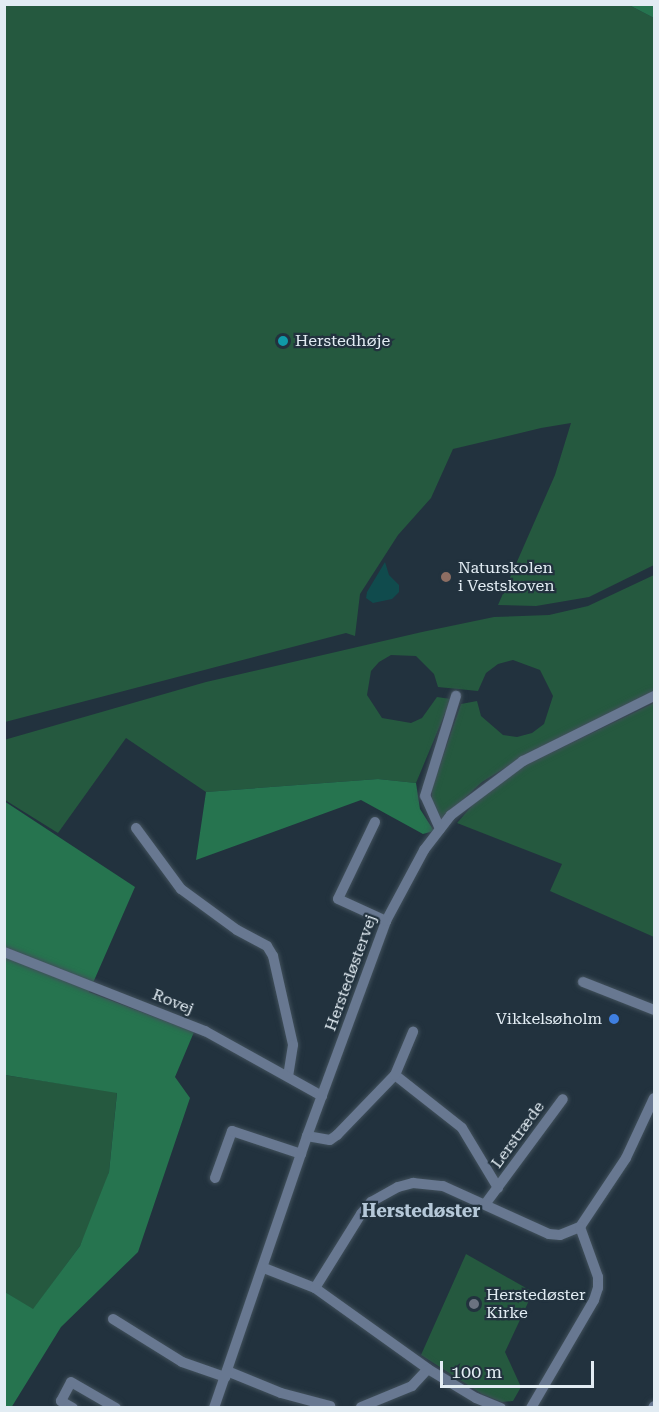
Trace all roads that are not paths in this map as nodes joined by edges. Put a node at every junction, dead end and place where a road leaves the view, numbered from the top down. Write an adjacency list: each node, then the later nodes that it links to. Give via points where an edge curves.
1 (456, 696): 5 (street, via 425,796)
2 (654, 696): 5 (street, Herstedøstervej, via 523,760 482,788)
3 (375, 822): 6 (street, via 338,899)
4 (136, 828): 11 (street, via 181,889 237,930 267,946 273,956 293,1045)
5 (440, 829): 6 (street, Herstedøstervej, via 403,885)
6 (386, 921): 13 (street, Herstedøstervej)
7 (4, 952): 11 (street, Rovej, via 205,1031)
8 (584, 982): 9 (street)
9 (654, 1010)
10 (413, 1032): 12 (street)
11 (288, 1075): 13 (street, Rovej)
12 (395, 1075): 16 (street, via 330,1140); 19 (street, Lerstræde, via 462,1128)
13 (322, 1096): 16 (street, Herstedøstervej)
14 (654, 1098): 21 (street, via 626,1158)
15 (563, 1099): 19 (street, Lerstræde)
16 (307, 1136): 17 (street, Herstedøstervej)
17 (301, 1154): 18 (street, via 232,1131); 22 (street, Herstedøstervej)
18 (215, 1178)
19 (498, 1188): 20 (street, Lerstræde)
20 (486, 1203): 21 (street, via 549,1234 560,1235); 23 (street, via 428,1183 383,1193 361,1214)
21 (580, 1227): 33 (street, via 598,1277 598,1288)
22 (264, 1268): 23 (street); 26 (street, Herstedøstervej)
23 (315, 1288): 25 (street)
24 (113, 1319): 26 (street, via 182,1362)
25 (428, 1369): 31 (street, via 412,1386); 32 (street, via 476,1398)
26 (226, 1374): 27 (street); 30 (street, Herstedøstervej)
27 (330, 1406)
28 (73, 1407): 29 (street, via 61,1401 71,1382)
29 (116, 1407)
30 (214, 1407)
31 (361, 1407)
32 (501, 1407)
33 (531, 1407)

